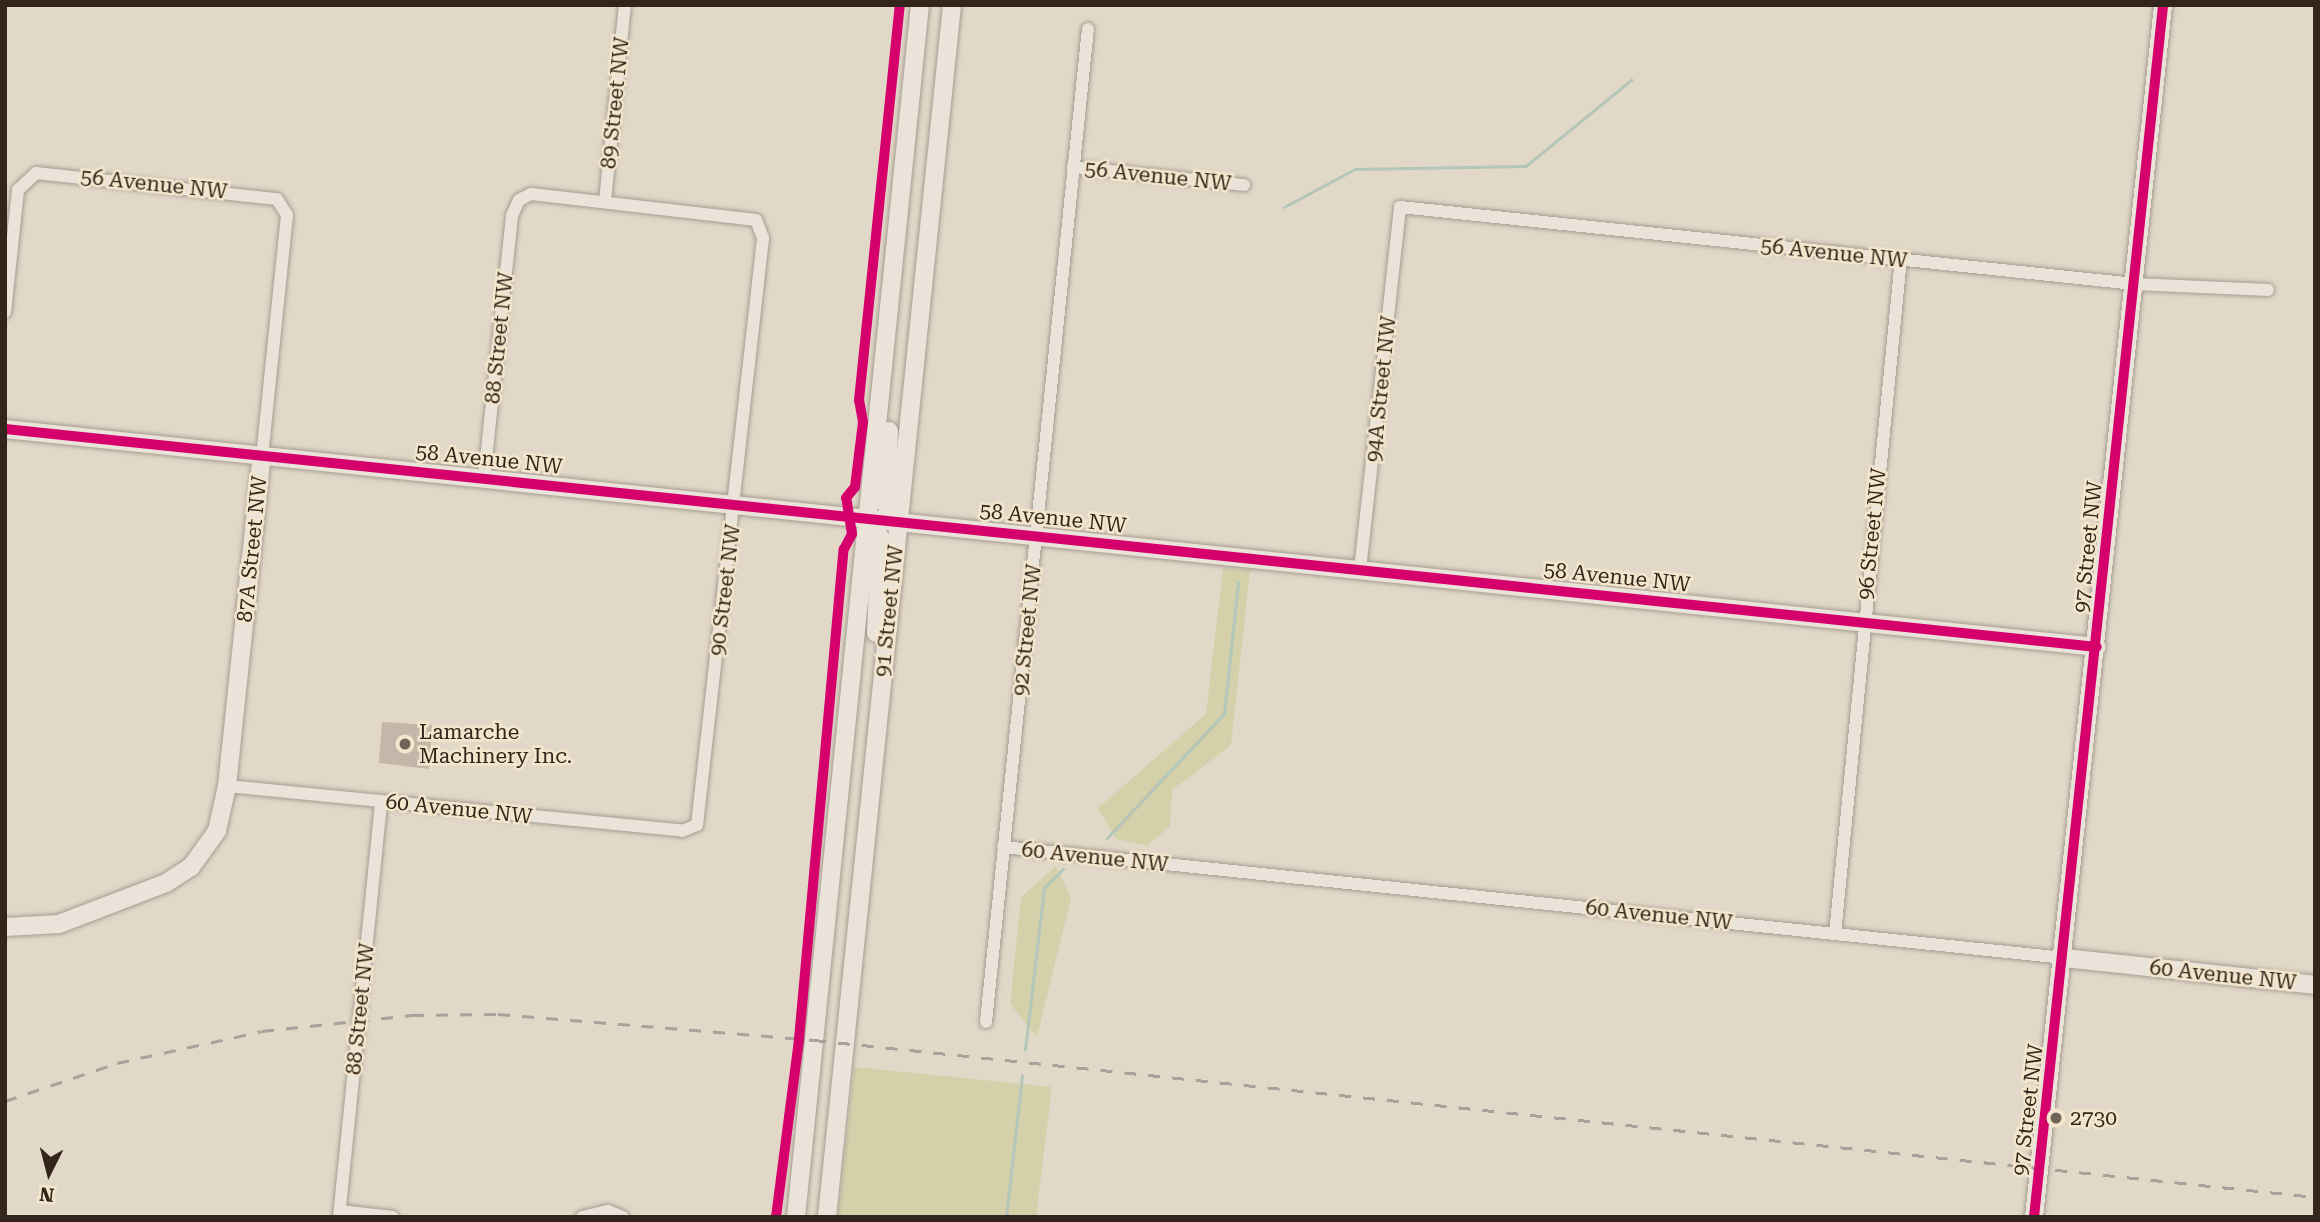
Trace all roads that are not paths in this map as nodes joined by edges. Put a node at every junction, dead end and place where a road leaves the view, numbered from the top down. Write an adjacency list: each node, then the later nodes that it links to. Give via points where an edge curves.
1 (625, 5): 8 (street, 89 Street NW)
2 (920, 5): 16 (street, 91 Street NW)
3 (951, 5): 22 (street, 91 Street NW)
4 (2163, 5): 13 (street, 97 Street NW)
5 (1088, 29): 6 (street, 92 Street NW)
6 (1073, 167): 7 (street, 56 Avenue NW); 23 (street, 92 Street NW)
7 (1244, 186)
8 (605, 201): 19 (street, 88 Street NW, via 531,194 519,200 512,216); 20 (street, 90 Street NW, via 745,216 759,223 763,238)
9 (281, 203): 11 (street, 56 Avenue NW, via 265,195 41,173 26,178); 18 (street, 87A Street NW, via 286,220)
10 (1400, 207): 12 (street, 56 Avenue NW); 24 (street, 94A Street NW)
11 (10, 219): 15 (street)
12 (1900, 259): 13 (street, 56 Avenue NW); 25 (street, 96 Street NW)
13 (2135, 284): 14 (street, 56 Avenue NW); 26 (street, 97 Street NW)
14 (2267, 290)
15 (5, 312)
16 (887, 350): 21 (street, 91 Street NW); 22 (street, via 892,378 886,505)
17 (5, 429): 18 (street, 58 Avenue NW)
18 (262, 455): 19 (street, 58 Avenue NW); 28 (street, 87A Street NW)
19 (484, 478): 20 (street, 58 Avenue NW)
20 (736, 504): 21 (street, 58 Avenue NW); 30 (street, 90 Street NW, via 697,825)
21 (868, 518): 22 (street, 58 Avenue NW); 27 (street, via 880,537); 41 (street, 91 Street NW)
22 (898, 521): 23 (street, 58 Avenue NW); 27 (street, 91 Street NW)
23 (1037, 536): 24 (street, 58 Avenue NW); 31 (street, 92 Street NW)
24 (1360, 570): 25 (street, 58 Avenue NW)
25 (1863, 623): 26 (street, 58 Avenue NW); 33 (street, 96 Street NW)
26 (2097, 647): 34 (street, 97 Street NW)
27 (879, 704): 42 (street, 91 Street NW)
28 (227, 786): 29 (street, 60 Avenue NW); 32 (street, 87A Street NW, via 217,831 206,850 166,883 59,924)
29 (381, 802): 30 (street, 60 Avenue NW); 37 (street, 88 Street NW)
30 (692, 831)
31 (1003, 847): 33 (street, 60 Avenue NW); 36 (street, 92 Street NW)
32 (5, 927)
33 (1835, 934): 34 (street, 60 Avenue NW)
34 (2064, 958): 35 (street, 60 Avenue NW); 43 (street, 97 Street NW)
35 (2315, 985)
36 (986, 1023)
37 (340, 1214): 38 (street)
38 (393, 1217)
39 (582, 1217): 40 (street, via 608,1211)
40 (623, 1217)
41 (796, 1217)
42 (827, 1217)
43 (2034, 1217)

